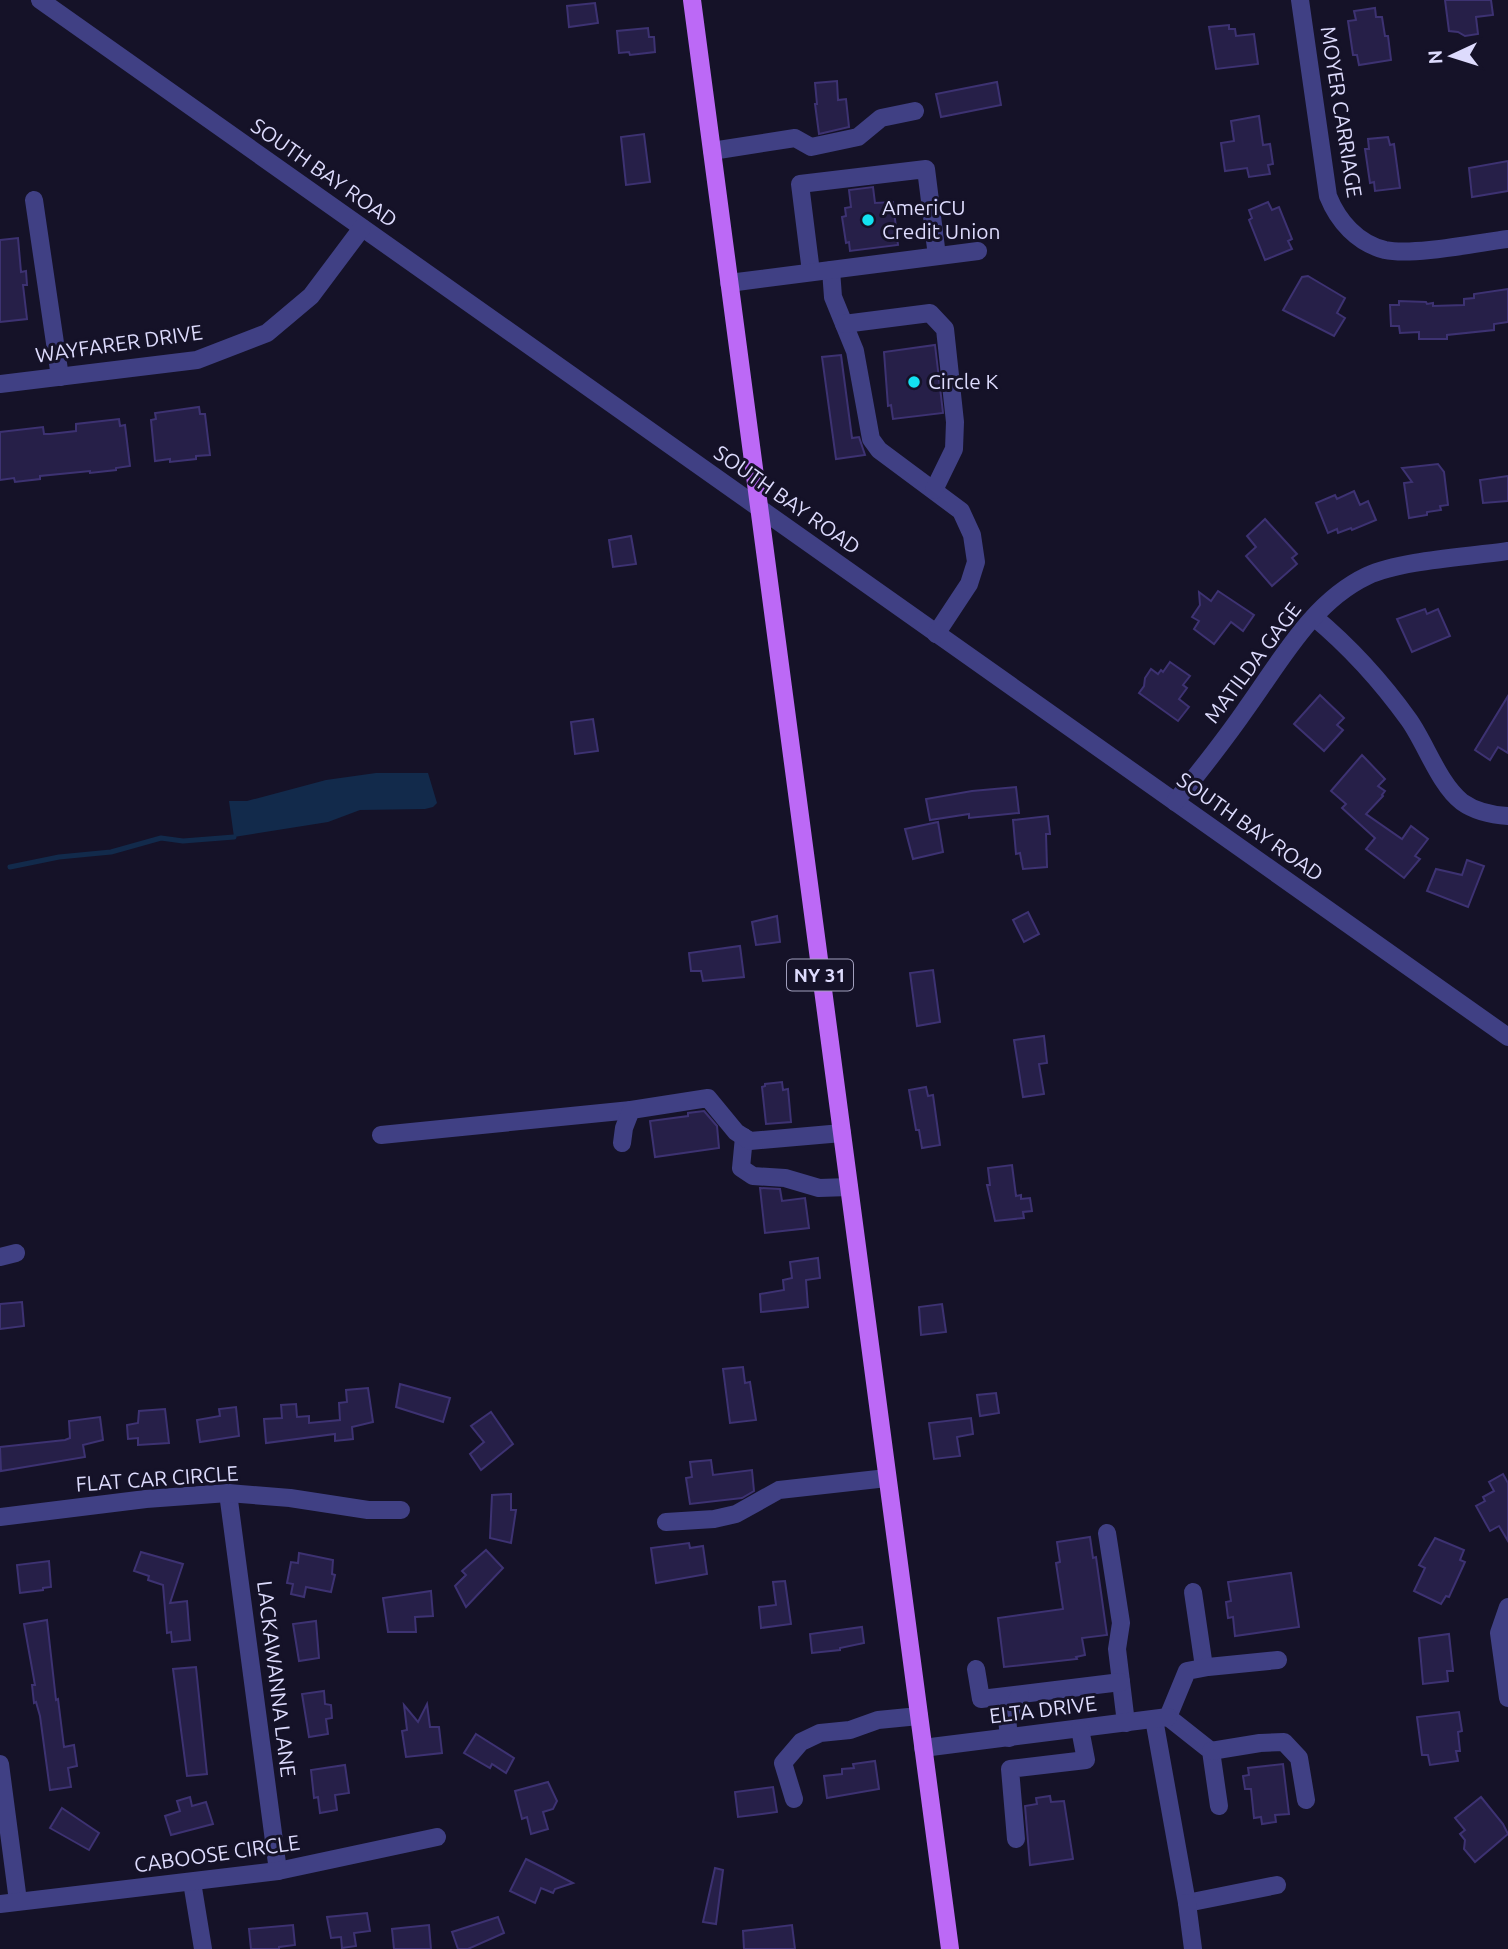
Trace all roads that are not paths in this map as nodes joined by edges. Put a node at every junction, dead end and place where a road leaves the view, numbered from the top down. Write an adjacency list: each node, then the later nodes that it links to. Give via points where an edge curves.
1 (40, 0): 7 (street, SOUTH BAY ROAD)
2 (692, 0): 5 (main road, NY 31)
3 (1300, 0): 8 (street, MOYER CARRIAGE, via 1328,196 1343,224 1385,250)
4 (915, 111): 5 (street, via 881,118 858,137 811,148 794,138)
5 (712, 151): 13 (main road, NY 31)
6 (34, 200): 15 (street)
7 (362, 228): 15 (street, WAYFARER DRIVE, via 311,296 267,333 197,360); 18 (street, SOUTH BAY ROAD)
8 (1508, 239)
9 (978, 251): 10 (street)
10 (937, 256): 11 (street); 12 (street, via 926,169 800,184)
11 (831, 270): 12 (street); 14 (street, via 834,297)
12 (811, 272): 13 (street)
13 (729, 283): 18 (main road, NY 31)
14 (845, 324): 17 (street, via 856,351 871,439 879,450); 17 (street, via 930,313 946,329 954,449)
15 (60, 377): 16 (street, WAYFARER DRIVE)
16 (0, 384)
17 (934, 490): 21 (street, via 961,511 972,535 976,562 969,584)
18 (758, 508): 21 (street, SOUTH BAY ROAD); 26 (main road, NY 31)
19 (1508, 551): 20 (street, MATILDA GAGE, via 1403,566 1367,576 1336,595)
20 (1314, 617): 22 (street, MATILDA GAGE); 23 (street, via 1370,670 1460,800 1475,810)
21 (936, 634): 22 (street, SOUTH BAY ROAD)
22 (1175, 802): 24 (street, SOUTH BAY ROAD)
23 (1508, 816)
24 (1508, 1037)
25 (631, 1110): 27 (street); 28 (street, via 708,1098); 29 (street)
26 (842, 1133): 28 (street, via 750,1141); 30 (main road, NY 31)
27 (381, 1135)
28 (744, 1137): 30 (street, via 741,1168 753,1176 785,1178 819,1188)
29 (622, 1143)
30 (849, 1186): 31 (main road, NY 31)
31 (887, 1478): 35 (street, via 779,1490 736,1514); 45 (main road, NY 31)
32 (228, 1493): 33 (street, FLAT CAR CIRCLE); 34 (street, FLAT CAR CIRCLE); 58 (street, LACKAWANNA LANE)
33 (401, 1510)
34 (0, 1517)
35 (666, 1522)
36 (1107, 1533): 42 (street, via 1121,1623 1117,1649)
37 (1193, 1592): 40 (street)
38 (1508, 1607): 44 (street, via 1499,1633)
39 (1278, 1660): 40 (street)
40 (1204, 1667): 46 (street, via 1187,1671)
41 (976, 1669): 43 (street, via 981,1699)
42 (1121, 1682): 43 (street); 47 (street)
43 (1020, 1695): 49 (street, via 1007,1718)
44 (1508, 1698)
45 (919, 1716): 50 (main road, NY 31); 53 (street, via 878,1720 801,1742 783,1763)
46 (1161, 1718): 47 (street, ELTA DRIVE); 51 (street); 62 (street)
47 (1126, 1723): 48 (street, ELTA DRIVE)
48 (1080, 1729): 49 (street, ELTA DRIVE); 57 (street, via 1086,1760 1010,1769)
49 (1009, 1738): 50 (street, ELTA DRIVE)
50 (923, 1748): 64 (main road, NY 31)
51 (1211, 1751): 54 (street, via 1284,1742 1299,1758); 55 (street)
52 (0, 1764): 61 (street)
53 (794, 1799)
54 (1306, 1800)
55 (1219, 1807)
56 (437, 1837): 58 (street, CABOOSE CIRCLE)
57 (1016, 1839)
58 (278, 1871): 59 (street, CABOOSE CIRCLE)
59 (192, 1882): 61 (street, CABOOSE CIRCLE); 63 (street)
60 (1277, 1885): 62 (street)
61 (9, 1903)
62 (1186, 1903): 65 (street)
63 (203, 1949)
64 (950, 1949)
65 (1193, 1949)

